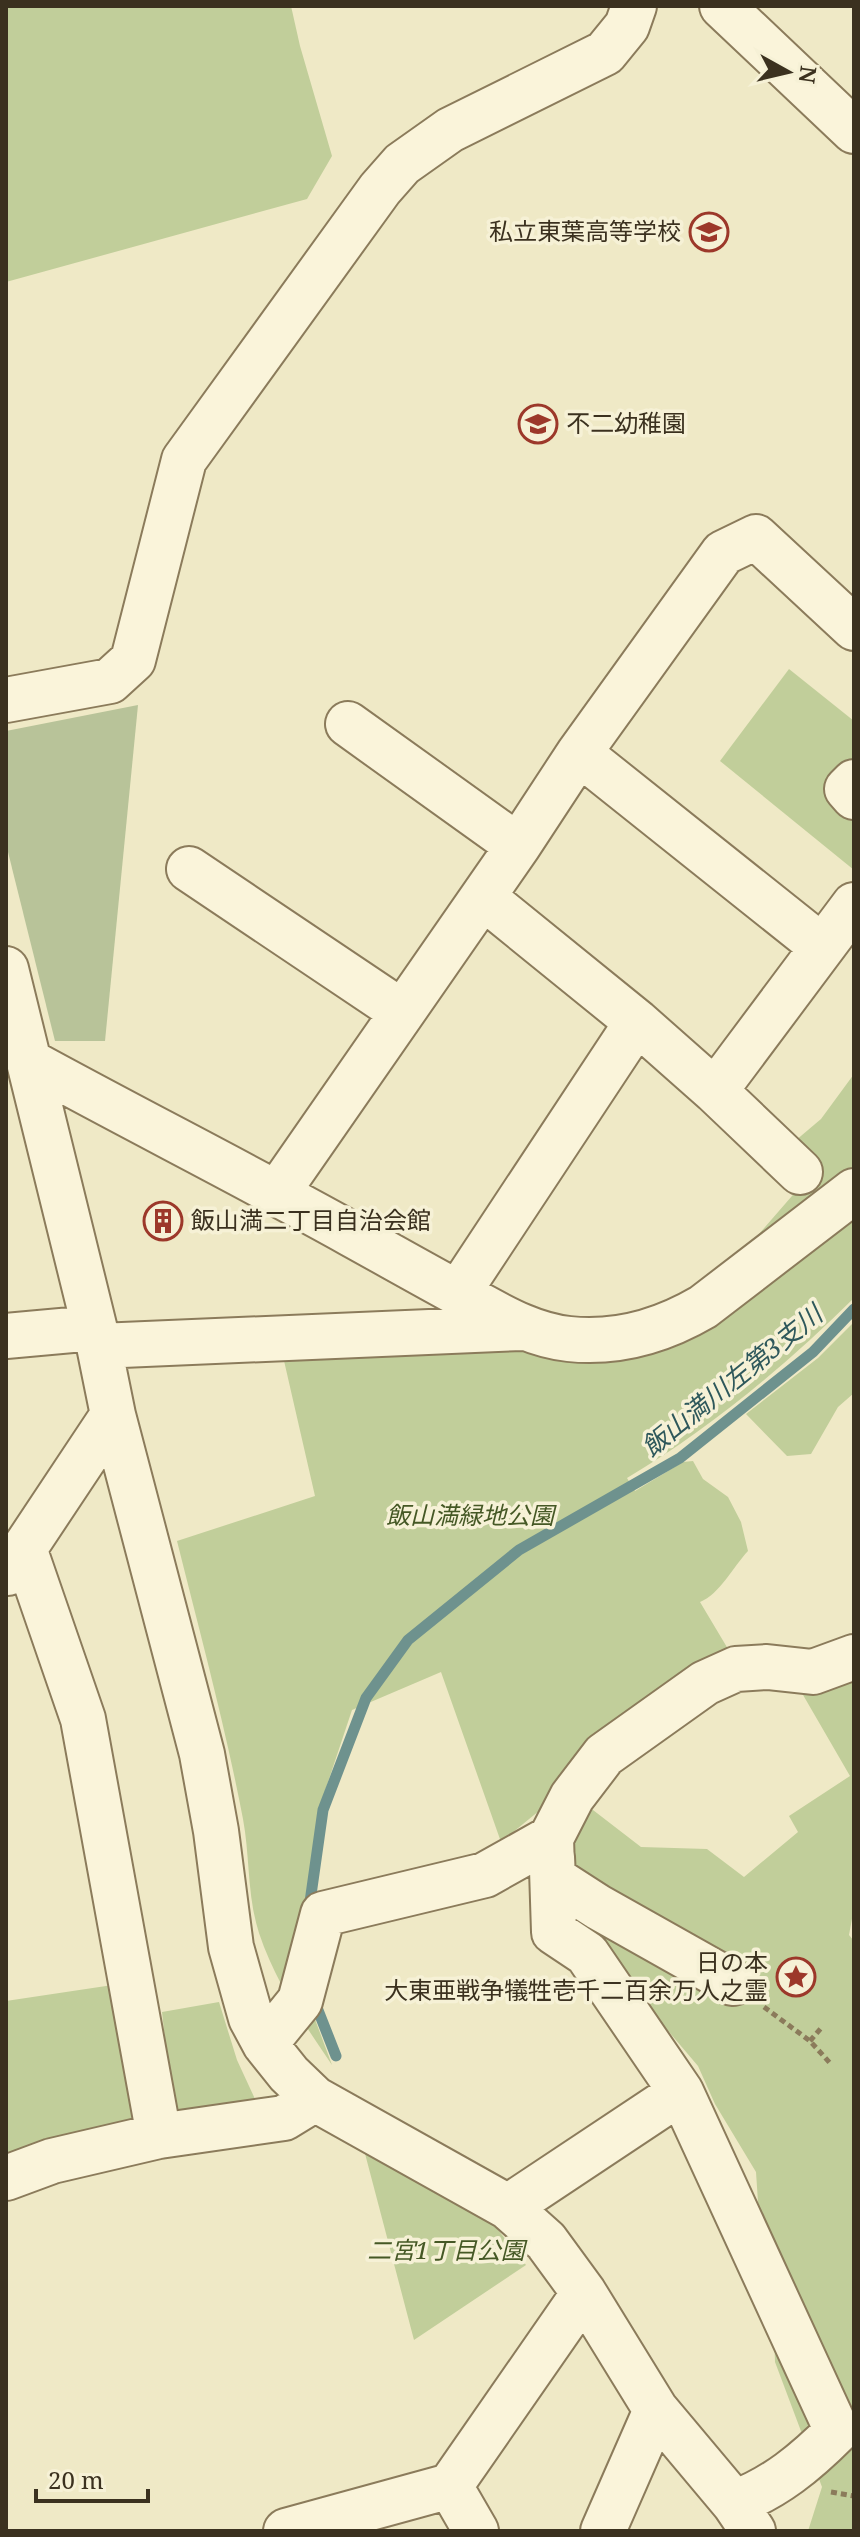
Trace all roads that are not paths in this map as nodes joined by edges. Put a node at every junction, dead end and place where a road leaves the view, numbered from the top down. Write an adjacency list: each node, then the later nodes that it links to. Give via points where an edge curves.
1 (634, 6): 5 (street, via 627,26 605,53 450,130 402,164 380,189 184,460 133,660 110,681)
2 (722, 6): 3 (street)
3 (854, 131)
4 (854, 628): 7 (street, via 756,537 723,553)
5 (6, 700)
6 (348, 724): 10 (street)
7 (579, 753): 10 (street); 14 (street)
8 (854, 782): 9 (street, via 847,789)
9 (854, 797)
10 (518, 846): 12 (street)
11 (189, 869): 16 (street)
12 (483, 897): 16 (street); 17 (street)
13 (854, 905): 14 (street)
14 (821, 946): 19 (street)
15 (6, 969): 18 (street)
16 (402, 1012): 22 (street)
17 (637, 1022): 19 (street); 23 (street)
18 (30, 1062): 22 (street); 26 (street)
19 (715, 1091): 20 (street)
20 (800, 1172)
21 (854, 1191): 24 (street, via 703,1307 656,1330 615,1339 568,1339)
22 (277, 1193): 23 (street)
23 (458, 1293): 24 (street)
24 (522, 1328): 26 (street)
25 (6, 1336): 26 (street)
26 (96, 1337): 27 (street)
27 (113, 1415): 28 (street); 32 (street, via 202,1754 231,1947 251,2018)
28 (15, 1562): 35 (street, via 83,1719)
29 (854, 1657): 30 (street, via 813,1672 736,1669 705,1683 604,1755 572,1797)
30 (552, 1858): 31 (street, via 598,1907); 32 (street, via 323,1914 300,2001); 33 (street, via 554,1932 587,1954)
31 (733, 1983)
32 (265, 2044): 34 (street)
33 (681, 2092): 37 (street); 41 (street, via 837,2431 808,2460 760,2493)
34 (315, 2099): 35 (street, via 284,2118); 37 (street)
35 (159, 2136): 36 (street, via 52,2161)
36 (6, 2178)
37 (508, 2207): 38 (street, via 546,2241)
38 (584, 2293): 39 (street); 40 (street)
39 (656, 2410): 41 (street); 44 (street)
40 (450, 2486): 42 (street); 43 (street)
41 (744, 2517)
42 (286, 2531)
43 (476, 2531)
44 (603, 2531)

